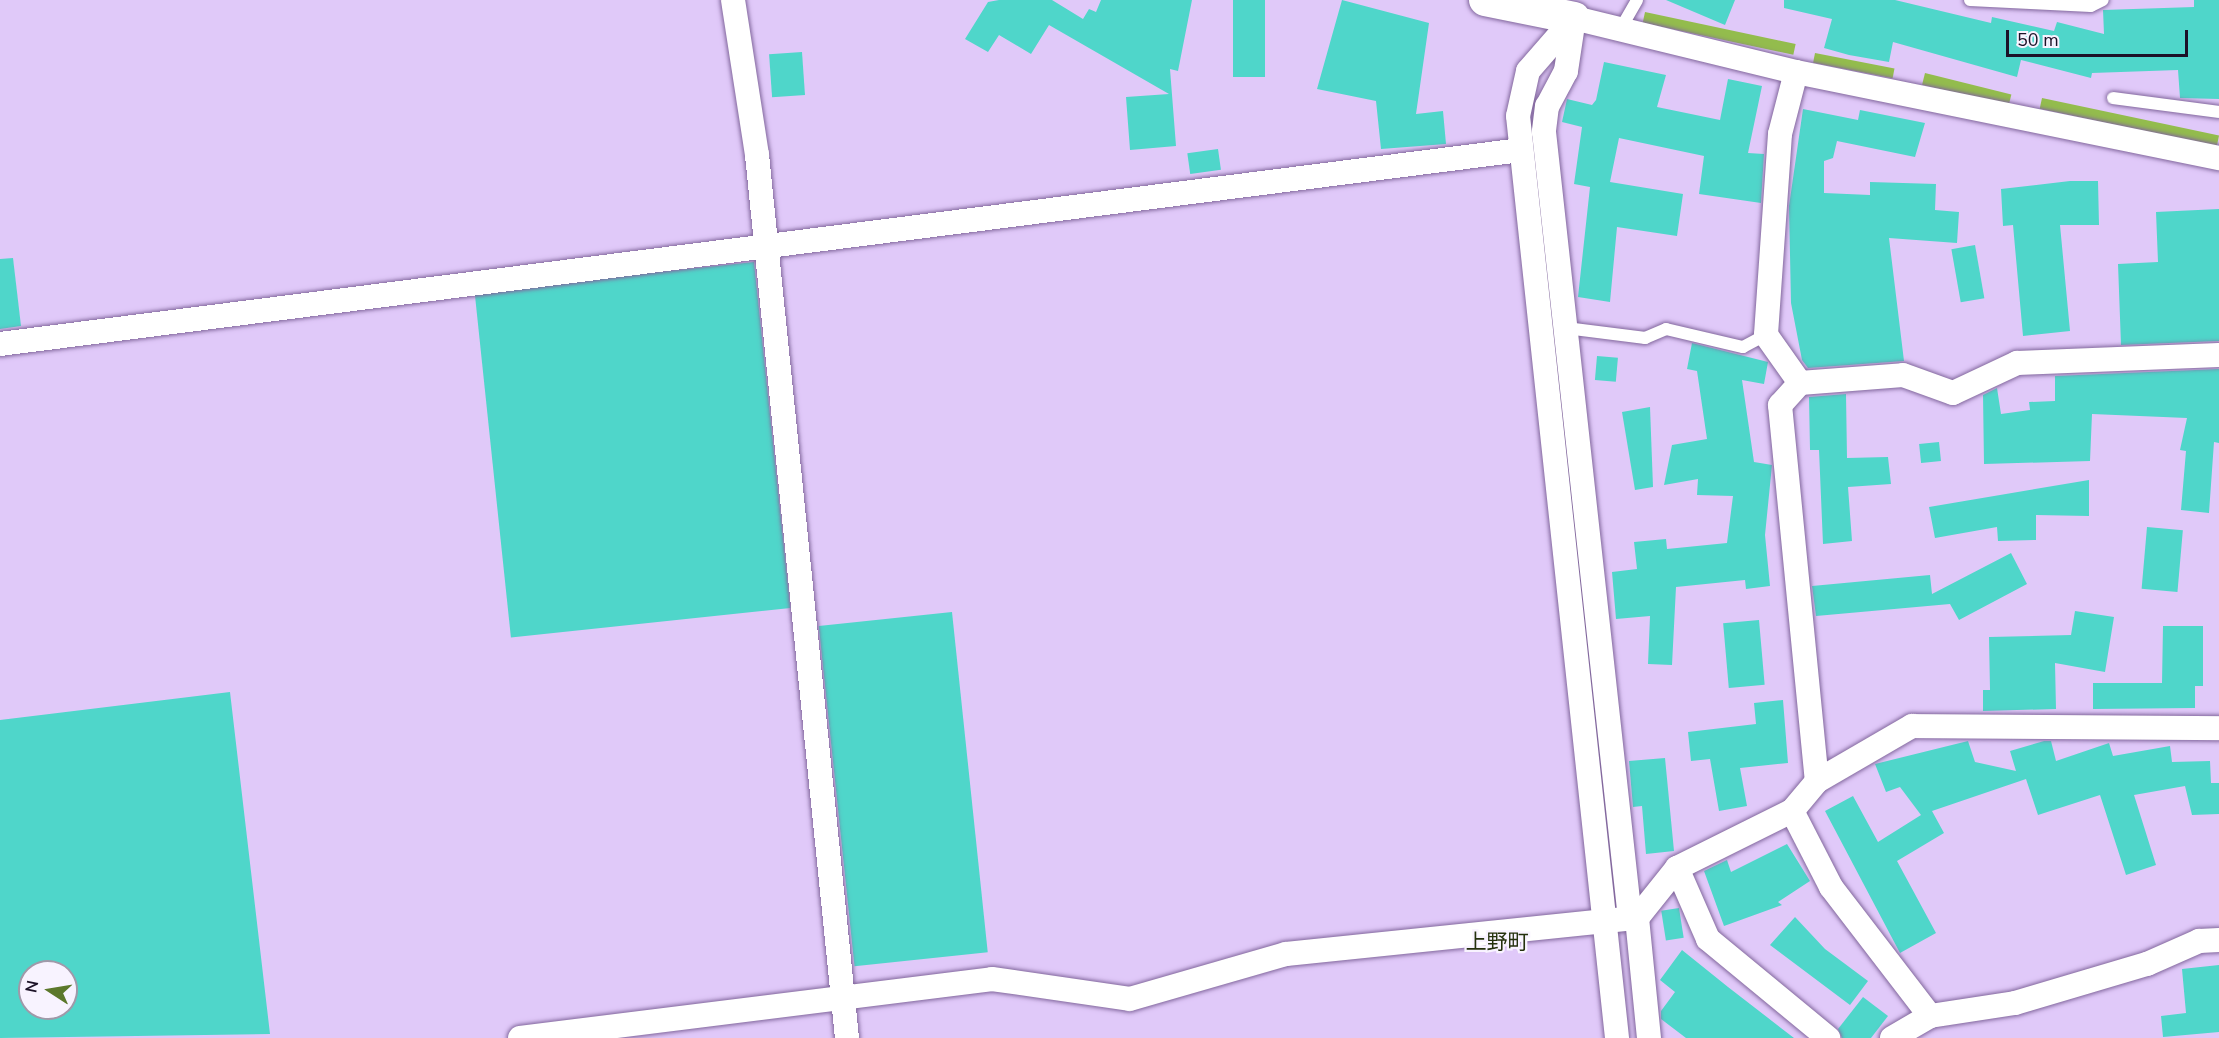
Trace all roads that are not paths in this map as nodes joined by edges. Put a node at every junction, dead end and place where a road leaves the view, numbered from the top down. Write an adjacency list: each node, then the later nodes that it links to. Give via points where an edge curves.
1 (733, 0): 13 (street, via 757,155)
2 (1485, 0): 6 (street)
3 (1637, 0): 7 (lane)
4 (1970, 0): 5 (lane, via 2091,6)
5 (2103, 0)
6 (1574, 18): 7 (street); 11 (street, via 1528,71 1518,116); 14 (street, via 1566,71 1547,106 1544,132)
7 (1621, 28): 8 (street)
8 (1796, 72): 12 (street); 16 (street, via 1780,134)
9 (2113, 98): 10 (lane)
10 (2219, 112)
11 (1520, 150): 13 (street); 15 (street)
12 (2219, 158)
13 (764, 248): 17 (street); 29 (street)
14 (1566, 328): 15 (street); 16 (lane, via 1645,338 1666,330 1743,347); 20 (street)
15 (1539, 331): 21 (street)
16 (1766, 335): 19 (street)
17 (0, 344)
18 (2219, 355): 19 (street, via 2018,363 1953,393 1902,375)
19 (1800, 383): 23 (street, via 1780,405)
20 (1575, 408): 21 (street); 26 (street)
21 (1548, 413): 27 (street)
22 (2219, 728): 23 (street, via 1925,722)
23 (1817, 781): 24 (street)
24 (1792, 811): 25 (street); 30 (street, via 1831,887)
25 (1677, 868): 26 (street); 35 (street, via 1708,939)
26 (1634, 918): 27 (street); 34 (street)
27 (1603, 921): 29 (street, via 1286,954 1130,999 992,979); 33 (street)
28 (2219, 940): 30 (street, via 2199,941 2147,964 2015,1003)
29 (842, 1001): 31 (street); 32 (street)
30 (1930, 1016): 36 (street)
31 (520, 1038)
32 (847, 1038)
33 (1617, 1038)
34 (1649, 1038)
35 (1828, 1038)
36 (1892, 1038)

